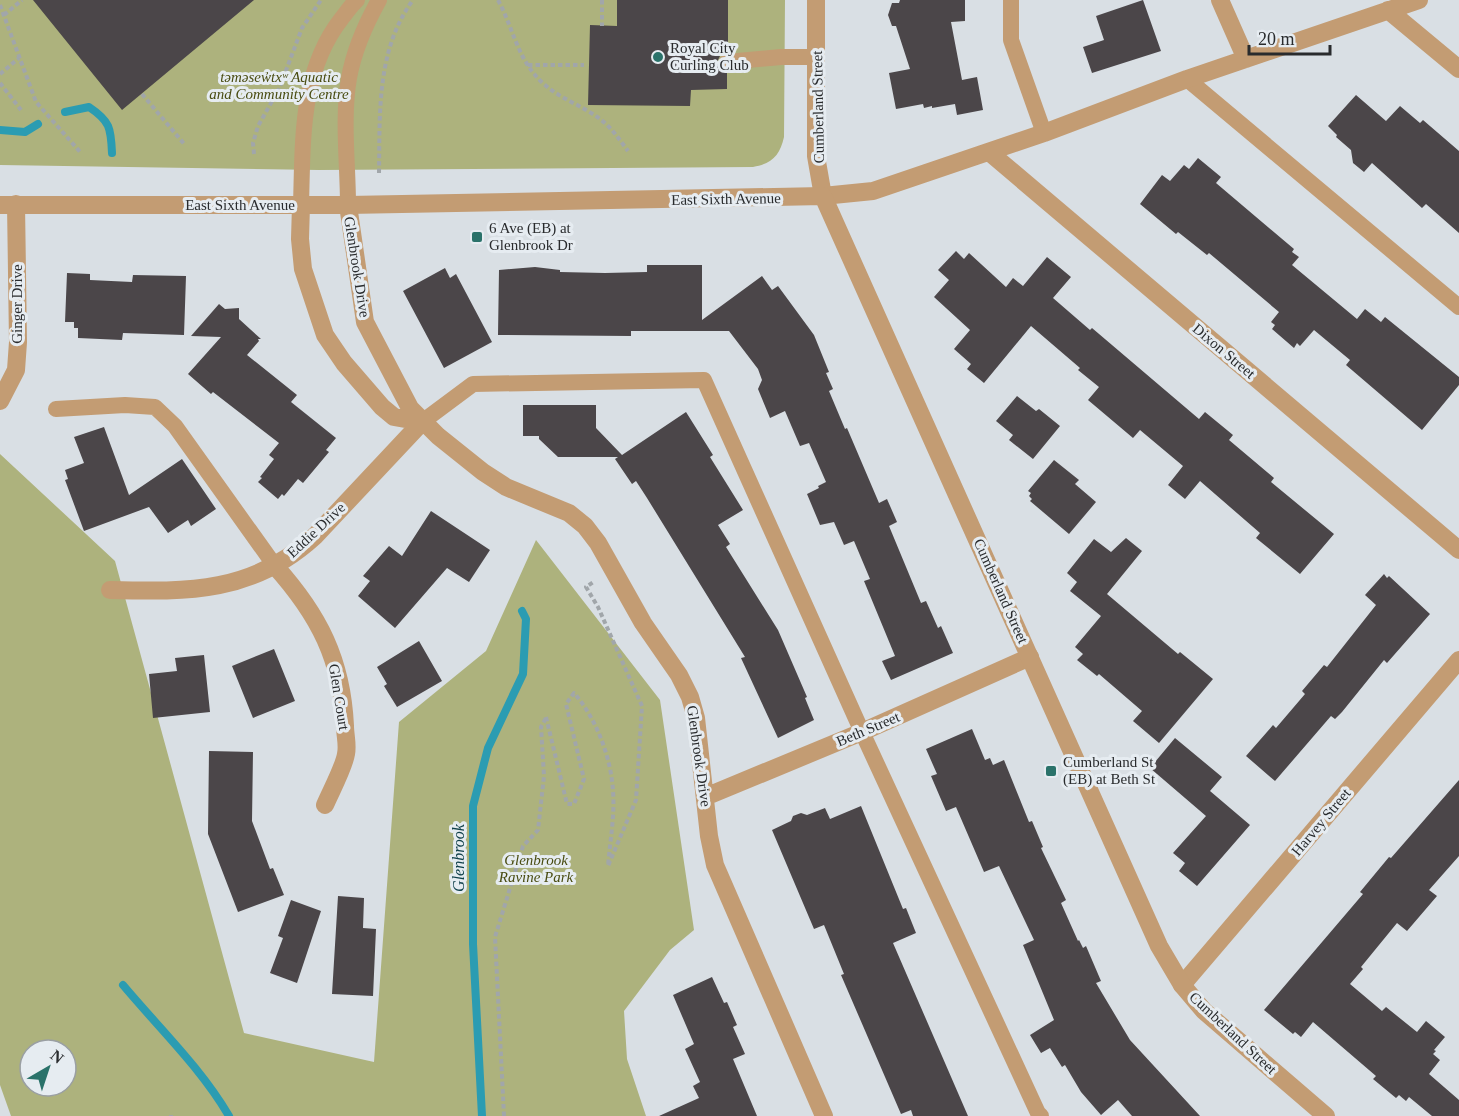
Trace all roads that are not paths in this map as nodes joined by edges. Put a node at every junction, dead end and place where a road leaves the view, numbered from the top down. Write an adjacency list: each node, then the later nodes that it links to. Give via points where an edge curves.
1 (357, 0): 17 (lane, via 332,31 317,59 304,113)
2 (379, 0): 18 (lane, via 363,29 349,79)
3 (816, 0): 8 (street, Cumberland Street)
4 (1011, 0): 13 (lane, via 1011,40)
5 (1220, 0): 9 (street)
6 (1419, 0): 7 (street, East Sixth Avenue)
7 (1388, 10): 9 (street, East Sixth Avenue); 11 (street)
8 (816, 57): 10 (lane); 15 (street, Cumberland Street, via 816,156)
9 (1246, 59): 12 (street, East Sixth Avenue)
10 (728, 62)
11 (1459, 69)
12 (1187, 78): 13 (street, East Sixth Avenue); 19 (lane)
13 (1044, 133): 14 (street, East Sixth Avenue)
14 (989, 152): 15 (street, East Sixth Avenue, via 873,191); 23 (street, Dixon Street)
15 (823, 196): 18 (street, East Sixth Avenue); 26 (street, Cumberland Street)
16 (8, 204): 17 (street, East Sixth Avenue); 20 (street, Ginger Drive, via 18,342 16,370)
17 (301, 205): 18 (street, East Sixth Avenue); 22 (street, Glenbrook Drive, via 303,269 325,335 382,407 394,417)
18 (348, 205): 22 (street, Glenbrook Drive, via 364,322 410,408)
19 (1459, 307)
20 (0, 401)
21 (56, 409): 24 (lane, via 155,407 175,426)
22 (422, 422): 24 (street, Eddie Drive, via 315,536); 28 (lane, via 472,384 704,380); 29 (street, Glenbrook Drive, via 483,472 506,487 569,513 592,534 690,697)
23 (1459, 550)
24 (275, 566): 25 (street, Eddie Drive, via 204,589); 30 (street, Glen Court, via 319,624 339,675 346,754)
25 (110, 590)
26 (1030, 657): 28 (street, Beth Street); 31 (street, Cumberland Street, via 1159,946)
27 (1459, 660): 31 (street, Harvey Street)
28 (862, 732): 29 (street, Beth Street); 33 (lane)
29 (705, 797): 32 (street, Glenbrook Drive, via 715,865)
30 (325, 805)
31 (1182, 985): 34 (street, Cumberland Street, via 1204,1011)
32 (824, 1116)
33 (1041, 1116)
34 (1326, 1116)

